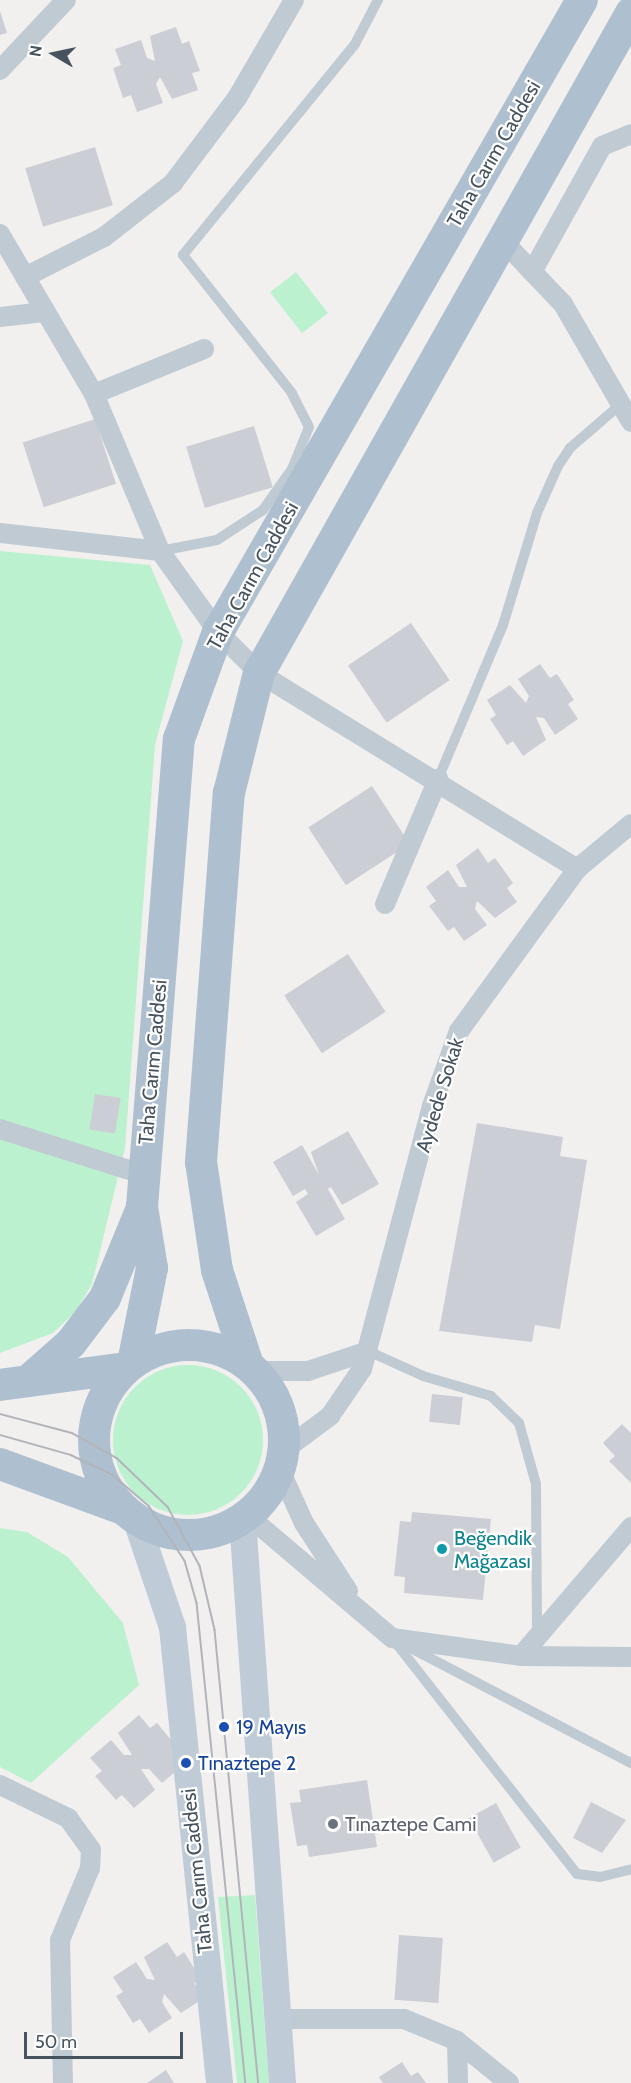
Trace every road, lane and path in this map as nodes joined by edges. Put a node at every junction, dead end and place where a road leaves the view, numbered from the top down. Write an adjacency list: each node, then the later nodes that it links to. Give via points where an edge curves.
1 (66, 0): 6 (street)
2 (294, 0): 11 (street, via 237,98 173,183 104,237)
3 (378, 0): 19 (lane, via 355,44 183,255 292,393 309,427 292,469 263,510 217,540)
4 (582, 0): 20 (main road, Taha Carım Caddesi)
5 (631, 14): 9 (main road)
6 (0, 70)
7 (631, 134): 10 (street, via 602,146)
8 (0, 234): 11 (street)
9 (503, 241): 10 (street); 21 (main road)
10 (532, 272): 16 (street, via 563,304)
11 (24, 277): 12 (street)
12 (44, 312): 13 (street); 15 (street)
13 (0, 317)
14 (204, 349): 15 (street)
15 (94, 394): 19 (street)
16 (621, 404): 17 (street); 22 (lane, via 570,448 558,466 537,513 503,625)
17 (631, 422)
18 (0, 533): 19 (street)
19 (160, 551): 20 (street)
20 (218, 633): 21 (street); 27 (main road, Taha Carım Caddesi, via 179,739)
21 (259, 673): 22 (street, via 368,743); 31 (main road, via 229,793 201,1162 217,1270)
22 (438, 779): 24 (street); 25 (street)
23 (631, 824): 24 (street, Aydede Sokak)
24 (577, 869): 29 (street, Aydede Sokak, via 459,1031 432,1106)
25 (385, 904)
26 (0, 1129): 27 (street)
27 (144, 1175): 28 (main road, Taha Carım Caddesi)
28 (142, 1207): 30 (main road, Taha Carım Caddesi, via 152,1268); 32 (main road, via 105,1299 70,1344)
29 (368, 1351): 31 (street, via 308,1371); 33 (street, Aydede Sokak, via 342,1402); 38 (lane, via 423,1376 491,1396 519,1423 536,1484)
30 (130, 1365): 31 (main road, via 156,1350 191,1344 225,1351); 32 (main road); 35 (main road, via 104,1395 94,1432 102,1481)
31 (251, 1368): 33 (main road, via 278,1407)
32 (14, 1383)
33 (281, 1460): 36 (main road); 39 (street, via 319,1550)
34 (0, 1464): 35 (main road)
35 (130, 1515): 36 (main road, via 186,1536 221,1530); 48 (main road, Taha Carım Caddesi, via 172,1627)
36 (244, 1517): 39 (street); 45 (main road)
37 (631, 1527): 38 (street)
38 (537, 1635): 40 (street)
39 (392, 1638): 40 (street); 42 (lane); 44 (lane, via 577,1874 600,1877)
40 (520, 1656): 41 (street)
41 (631, 1658)
42 (631, 1762)
43 (3, 1789): 47 (street, via 68,1818 91,1850 90,1868 60,1940)
44 (631, 1869)
45 (275, 2019): 46 (street, via 404,2019); 49 (main road)
46 (457, 2041): 50 (street); 51 (street)
47 (63, 2083)
48 (219, 2083)
49 (282, 2083)
50 (458, 2083)
51 (509, 2083)

